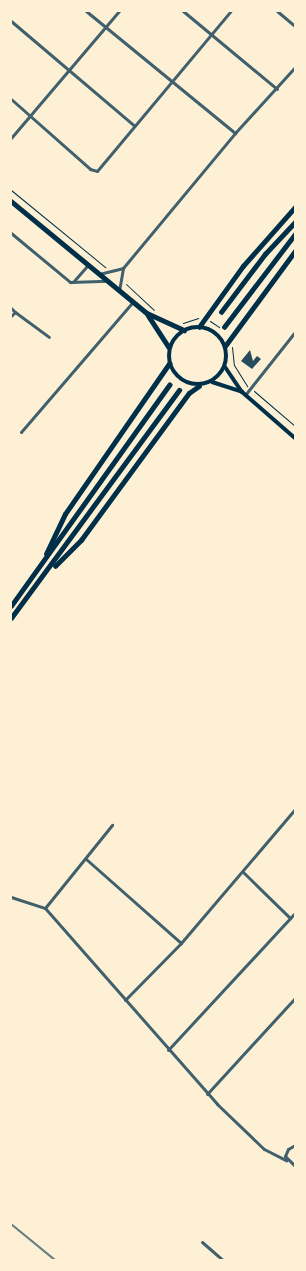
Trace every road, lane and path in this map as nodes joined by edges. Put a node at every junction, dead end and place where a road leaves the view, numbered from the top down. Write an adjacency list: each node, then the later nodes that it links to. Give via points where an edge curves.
1 (86, 11): 8 (street)
2 (119, 11): 8 (street)
3 (183, 11): 9 (street)
4 (231, 11): 9 (street)
5 (277, 11): 7 (street)
6 (11, 21): 11 (street)
7 (295, 26)
8 (105, 28): 11 (street); 12 (street)
9 (211, 34): 12 (street); 13 (street)
10 (295, 68): 13 (street)
11 (69, 70): 15 (street); 16 (street)
12 (172, 84): 16 (street); 17 (street)
13 (277, 89): 17 (street)
14 (11, 99): 15 (street)
15 (31, 115): 16 (street, via 95,171); 18 (street)
16 (135, 126)
17 (235, 133): 27 (street)
18 (11, 138)
19 (11, 190): 28 (path)
20 (11, 201): 26 (main road)
21 (295, 208): 43 (main road, via 248,260)
22 (295, 222): 38 (main road, via 265,254)
23 (11, 233): 32 (street)
24 (295, 234): 44 (main road)
25 (295, 251): 48 (main road)
26 (88, 265): 29 (main road); 32 (street)
27 (123, 268): 28 (street); 30 (street)
28 (113, 273): 29 (street)
29 (99, 274): 31 (main road)
30 (119, 279): 33 (street); 37 (path)
31 (108, 281): 32 (street); 33 (main road)
32 (72, 282)
33 (119, 291): 34 (main road)
34 (133, 302): 39 (main road); 57 (street)
35 (11, 308): 36 (street)
36 (15, 312): 41 (street); 47 (street)
37 (156, 312)
38 (221, 312)
39 (147, 313): 45 (main road); 49 (main road)
40 (202, 315): 42 (path, via 192,323)
41 (11, 316)
42 (176, 323)
43 (199, 327): 45 (main road); 48 (main road, via 215,332)
44 (224, 327)
45 (184, 330): 49 (main road)
46 (295, 332): 56 (street)
47 (48, 337)
48 (225, 346): 51 (main road)
49 (169, 347): 50 (main road)
50 (169, 364): 54 (main road, via 180,380); 59 (main road, via 65,514)
51 (225, 367): 52 (main road); 56 (main road)
52 (212, 382): 54 (main road); 56 (main road)
53 (169, 385): 59 (main road)
54 (198, 386): 60 (main road, via 189,393 82,540)
55 (179, 390): 60 (main road)
56 (243, 394): 58 (main road)
57 (21, 432)
58 (295, 438)
59 (40, 566): 61 (main road)
60 (45, 575): 62 (main road)
61 (11, 606)
62 (11, 618)
63 (295, 810): 66 (street)
64 (112, 825): 65 (street)
65 (86, 860): 68 (street); 71 (street)
66 (243, 872): 70 (street); 71 (street)
67 (11, 897): 68 (street)
68 (45, 908): 73 (street)
69 (295, 913): 70 (street)
70 (290, 918): 74 (street)
71 (181, 943): 73 (street)
72 (295, 998): 75 (street)
73 (125, 1000): 74 (street)
74 (168, 1050): 75 (street)
75 (207, 1094): 77 (street, via 244,1133 277,1158)
76 (295, 1145): 77 (street, via 286,1151)
77 (286, 1160): 78 (street)
78 (295, 1166)
79 (202, 1242): 80 (street)
80 (223, 1260)

